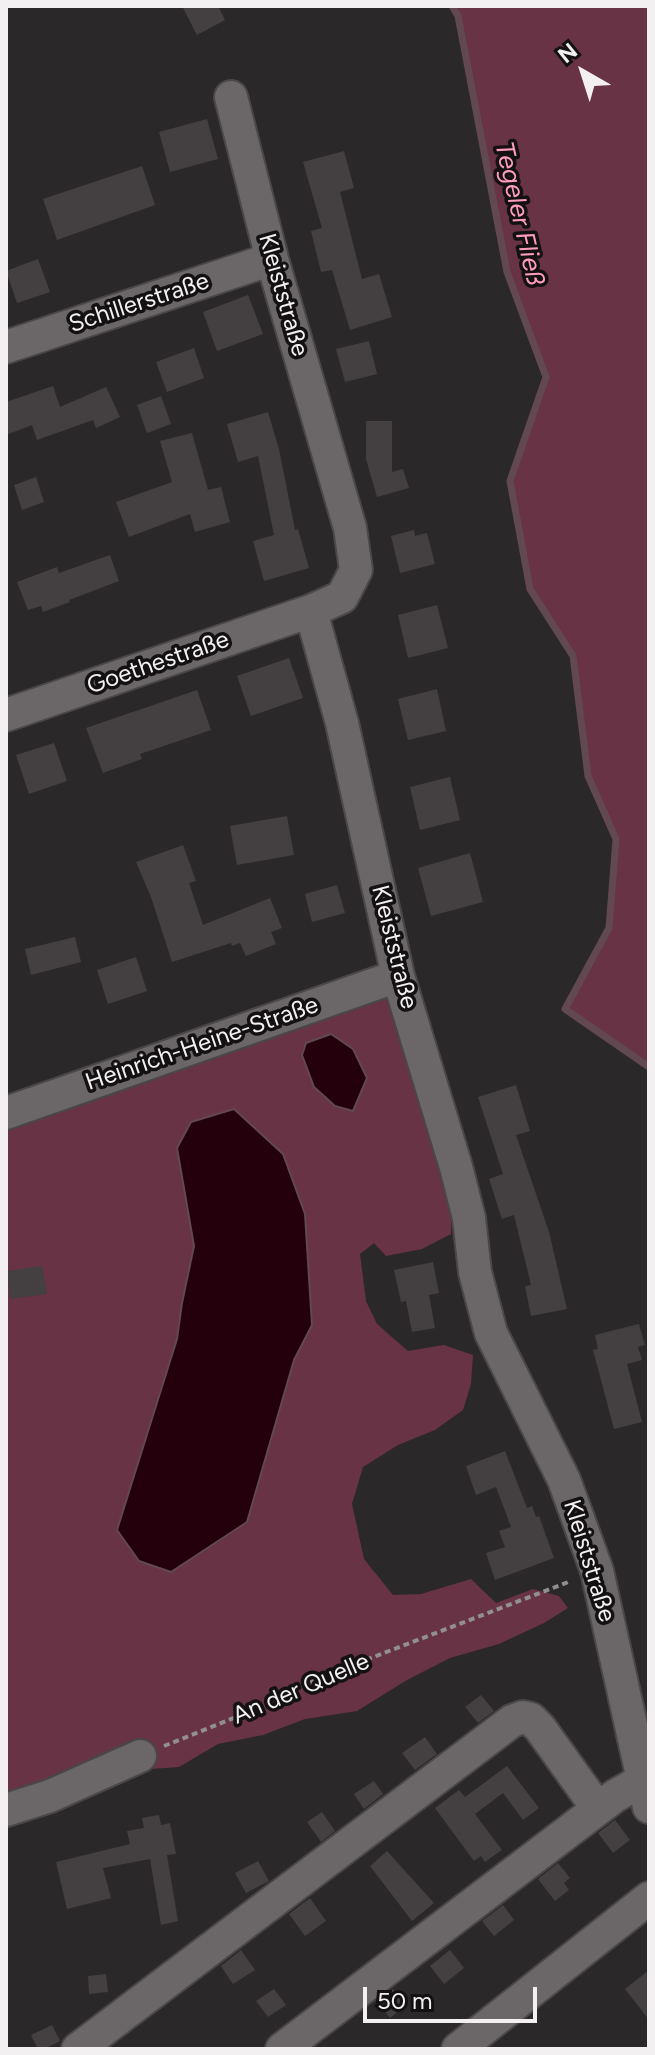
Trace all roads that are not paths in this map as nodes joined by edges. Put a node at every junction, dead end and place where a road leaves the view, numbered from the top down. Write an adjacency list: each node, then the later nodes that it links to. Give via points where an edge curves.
1 (231, 97): 2 (street, Kleiststraße)
2 (272, 259): 3 (street, Schillerstraße); 4 (street, Kleiststraße, via 350,528 356,570 342,597)
3 (6, 347)
4 (311, 611): 5 (street, Goethestraße); 6 (street, Kleiststraße, via 342,723)
5 (6, 715)
6 (398, 976): 7 (street, Heinrich-Heine-Straße); 9 (street, Kleiststraße, via 456,1167 491,1333 564,1480 597,1571)
7 (6, 1113)
8 (140, 1756): 11 (street)
9 (646, 1794): 10 (street)
10 (598, 1809): 13 (street, via 540,1728 531,1719 512,1721); 14 (street)
11 (6, 1810)
12 (649, 1898): 15 (street)
13 (78, 2049)
14 (282, 2049)
15 (458, 2049)

